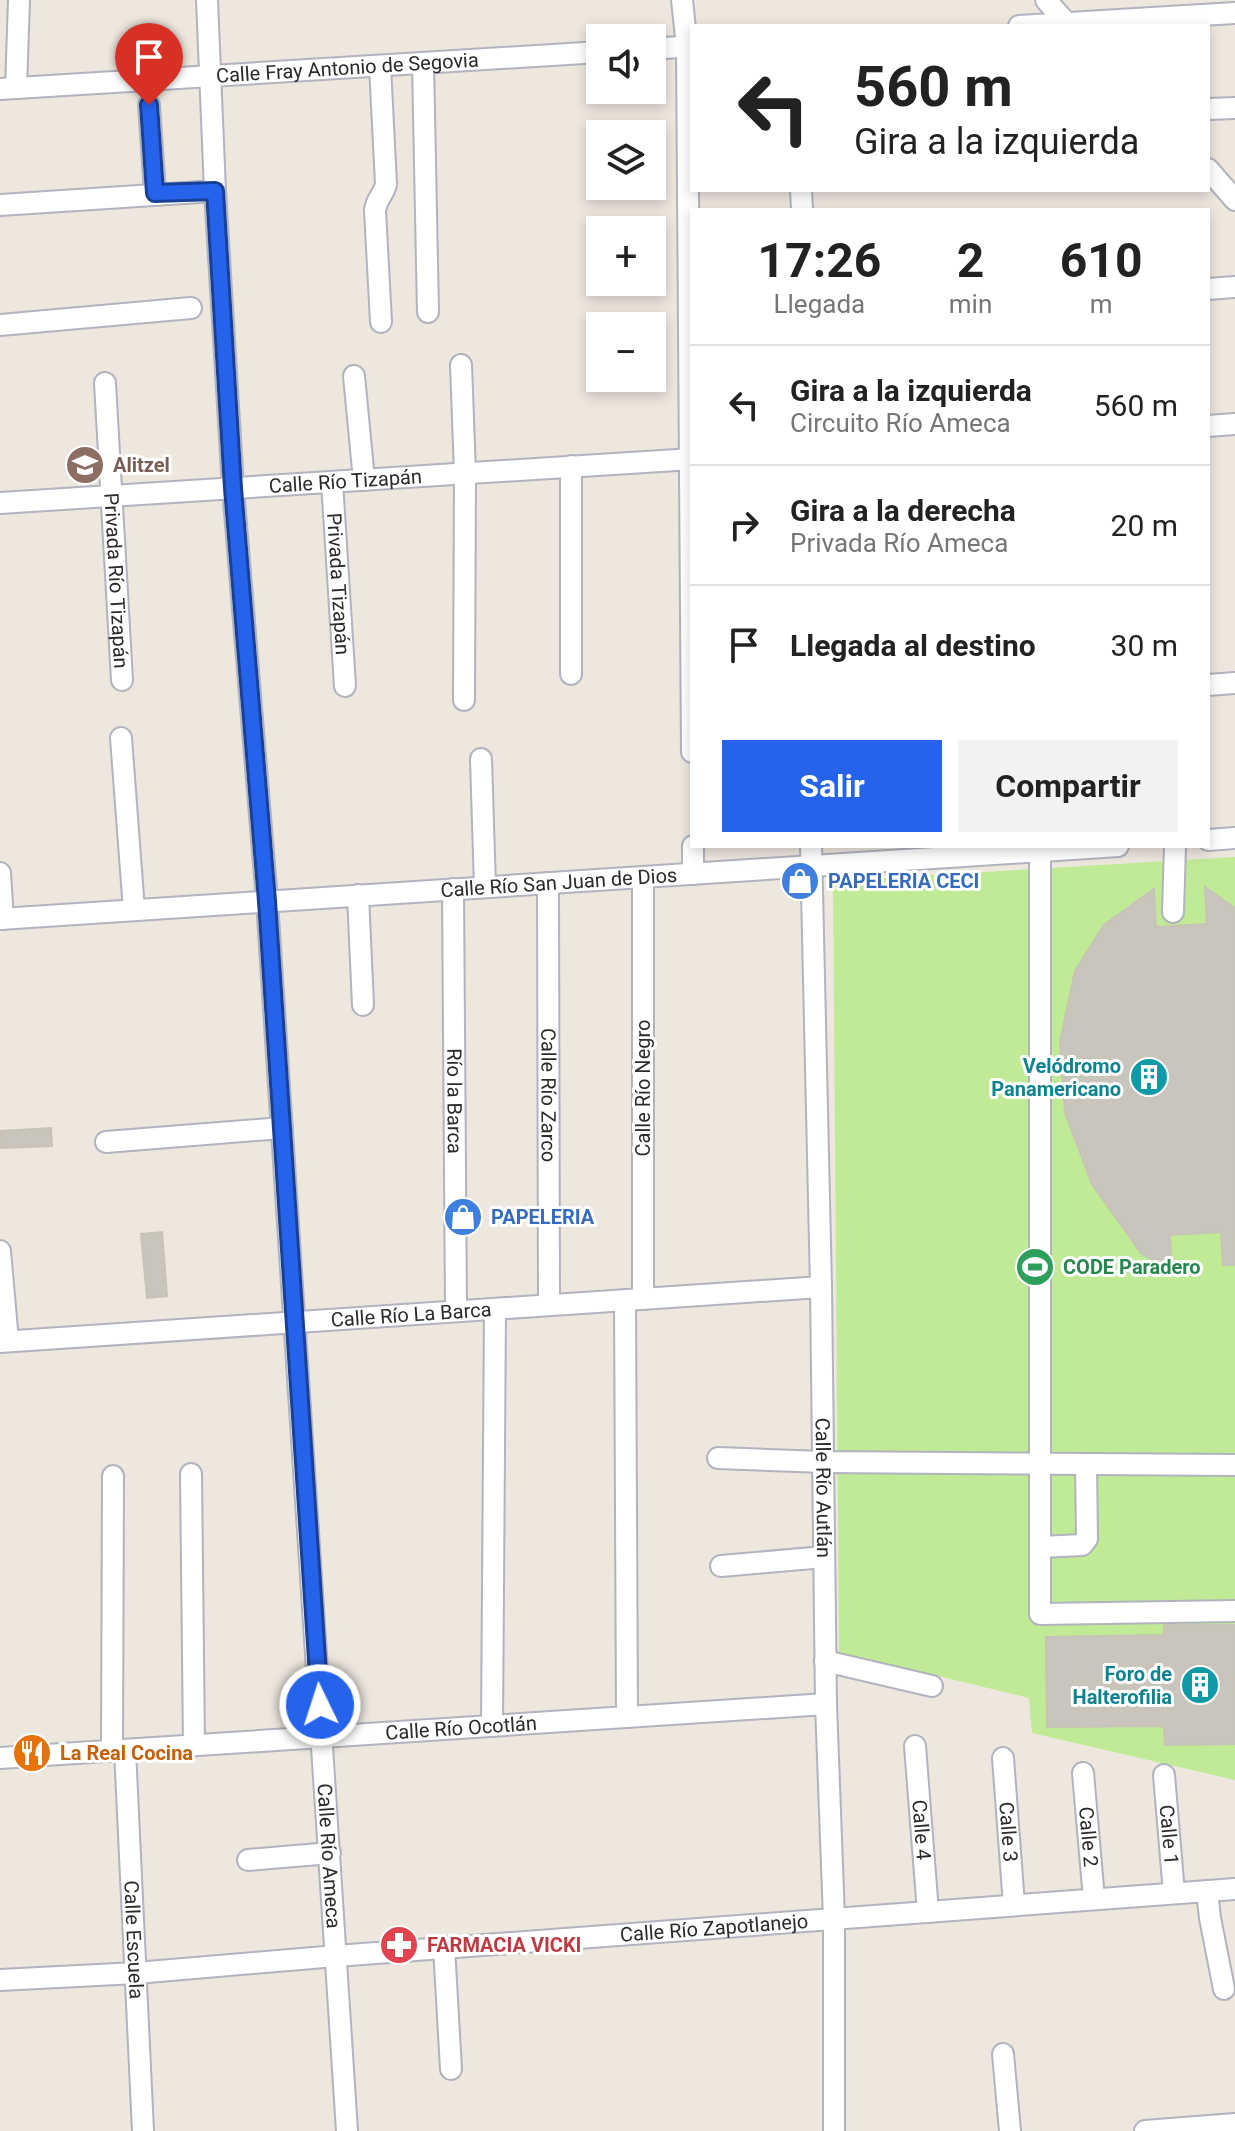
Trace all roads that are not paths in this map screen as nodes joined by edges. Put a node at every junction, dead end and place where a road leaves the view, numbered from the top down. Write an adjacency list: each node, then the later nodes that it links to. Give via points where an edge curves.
1 (19, 0): 13 (street)
2 (207, 0): 12 (street, Calle Río Ameca)
3 (682, 0): 7 (street)
4 (1046, 0): 6 (street)
5 (1235, 13): 6 (street)
6 (1068, 24)
7 (689, 47): 8 (street); 33 (street)
8 (666, 48)
9 (586, 53): 10 (street, Calle Fray Antonio de Segovia)
10 (423, 63): 11 (street, Calle Fray Antonio de Segovia); 25 (street)
11 (380, 66): 12 (street, Calle Fray Antonio de Segovia); 26 (street, via 386,184 375,210)
12 (210, 76): 13 (street, Calle Fray Antonio de Segovia); 18 (street, Calle Río Ameca)
13 (8, 89)
14 (149, 105): 19 (street)
15 (1235, 108): 16 (street)
16 (1210, 109)
17 (1210, 171): 20 (street)
18 (215, 191): 19 (street); 38 (street, Calle Río Ameca)
19 (155, 193): 21 (street)
20 (1235, 200)
21 (0, 205)
22 (1235, 287): 23 (street)
23 (1210, 289)
24 (191, 308): 27 (street)
25 (428, 312)
26 (381, 322)
27 (0, 325)
28 (461, 365): 35 (street)
29 (354, 376): 36 (street)
30 (105, 383): 39 (street, Privada Río Tizapán)
31 (1235, 424): 32 (street)
32 (1210, 426)
33 (690, 459): 34 (street, Calle Río Tizapán)
34 (571, 466): 35 (street, Calle Río Tizapán); 41 (street)
35 (465, 473): 36 (street, Calle Río Tizapán); 46 (street)
36 (364, 480): 37 (street, Calle Río Tizapán)
37 (332, 482): 38 (street, Calle Río Tizapán); 45 (street, Privada Tizapán)
38 (233, 488): 39 (street, Calle Río Tizapán); 63 (street, Calle Río Ameca)
39 (111, 496): 40 (street, Calle Río Tizapán); 42 (street, Privada Río Tizapán)
40 (0, 503)
41 (571, 674)
42 (122, 680)
43 (1235, 683): 44 (street)
44 (1210, 685)
45 (345, 686)
46 (464, 700)
47 (121, 738): 64 (street)
48 (481, 759): 60 (street)
49 (1235, 838): 50 (street)
50 (1210, 840)
51 (693, 848): 57 (street)
52 (1087, 848): 54 (street, Calle Río San Juan de Dios)
53 (1175, 848): 65 (street)
54 (1040, 851): 55 (street, Calle Río San Juan de Dios); 80 (street)
55 (811, 856): 57 (street, Calle Río San Juan de Dios); 71 (street, Calle Río Autlán)
56 (0, 873): 66 (street)
57 (693, 874): 58 (street, Calle Río San Juan de Dios)
58 (643, 877): 59 (street, Calle Río San Juan de Dios); 72 (street, Calle Río Negro)
59 (548, 883): 60 (street, Calle Río San Juan de Dios); 73 (street, Calle Río Zarco)
60 (485, 887): 61 (street, Calle Río San Juan de Dios)
61 (453, 889): 62 (street, Calle Río San Juan de Dios); 75 (street, Río la Barca)
62 (358, 895): 63 (street, Calle Río San Juan de Dios); 67 (street)
63 (267, 901): 64 (street, Calle Río San Juan de Dios); 68 (street, Calle Río Ameca)
64 (134, 910): 66 (street, Calle Río San Juan de Dios)
65 (1173, 912)
66 (2, 919)
67 (363, 1005)
68 (282, 1128): 69 (street); 76 (street, Calle Río Ameca)
69 (106, 1142)
70 (0, 1251): 77 (street)
71 (821, 1287): 72 (street, Calle Río La Barca); 79 (street, Calle Río Autlán)
72 (634, 1299): 73 (street, Calle Río La Barca); 92 (street, Calle Río Negro)
73 (549, 1305): 74 (street, Calle Río La Barca)
74 (495, 1309): 75 (street, Calle Río La Barca); 93 (street)
75 (456, 1311): 76 (street, Calle Río La Barca)
76 (294, 1322): 77 (street, Calle Río La Barca); 94 (street, Calle Río Ameca)
77 (4, 1341)
78 (718, 1458): 79 (street)
79 (823, 1462): 80 (street); 86 (street, Calle Río Autlán)
80 (1040, 1463): 81 (street); 85 (street)
81 (1086, 1464): 82 (street); 85 (street, via 1087,1539 1082,1545)
82 (1235, 1465)
83 (191, 1474): 95 (street)
84 (113, 1476): 97 (street, Calle Escuela)
85 (1040, 1547): 88 (street, via 1040,1614)
86 (824, 1557): 87 (street); 89 (street, Calle Río Autlán)
87 (721, 1566)
88 (1235, 1611)
89 (825, 1661): 90 (street); 91 (street, Calle Río Autlán)
90 (932, 1686)
91 (826, 1704): 92 (street, Calle Río Ocotlán); 110 (street, Calle Río Autlán)
92 (627, 1717): 93 (street, Calle Río Ocotlán)
93 (492, 1726): 94 (street, Calle Río Ocotlán)
94 (322, 1737): 95 (street, Calle Río Ocotlán); 102 (street, Calle Río Ameca)
95 (194, 1745): 97 (street, Calle Río Ocotlán)
96 (915, 1746): 109 (street, Calle 4)
97 (118, 1750): 98 (street, Calle Río Ocotlán); 113 (street, Calle Escuela)
98 (0, 1758)
99 (1003, 1758): 108 (street, Calle 3)
100 (1083, 1773): 107 (street, Calle 2)
101 (1164, 1775): 106 (street, Calle 1)
102 (330, 1853): 103 (street); 112 (street, Calle Río Ameca)
103 (248, 1860)
104 (1235, 1889): 105 (street, Calle Río Zapotlanejo)
105 (1207, 1891): 106 (street, Calle Río Zapotlanejo); 115 (street)
106 (1174, 1893): 107 (street, Calle Río Zapotlanejo)
107 (1094, 1899): 108 (street, Calle Río Zapotlanejo)
108 (1014, 1905): 109 (street, Calle Río Zapotlanejo)
109 (928, 1912): 110 (street, Calle Río Zapotlanejo)
110 (834, 1919): 111 (street, Calle Río Zapotlanejo); 121 (street, Calle Río Autlán)
111 (444, 1947): 112 (street, Calle Río Zapotlanejo); 117 (street)
112 (336, 1956): 113 (street, Calle Río Zapotlanejo); 120 (street, Calle Río Ameca)
113 (136, 1973): 114 (street, Calle Río Zapotlanejo); 119 (street, Calle Escuela)
114 (0, 1980)
115 (1224, 1989)
116 (1003, 2054): 122 (street)
117 (451, 2069)
118 (1235, 2124): 123 (street)
119 (143, 2131)
120 (347, 2131)
121 (834, 2131)
122 (1010, 2131)
123 (1145, 2131)

